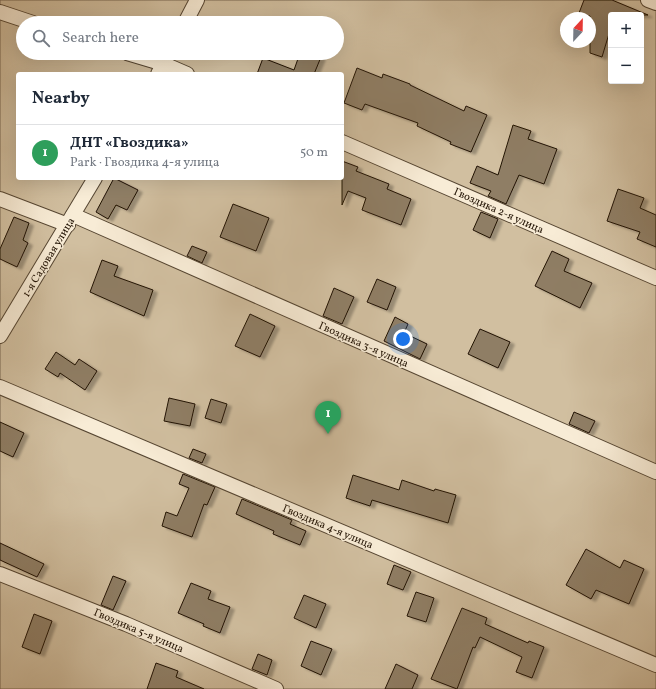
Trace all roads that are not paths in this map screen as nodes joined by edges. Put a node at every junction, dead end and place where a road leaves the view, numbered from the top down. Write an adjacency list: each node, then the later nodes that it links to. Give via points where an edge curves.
1 (196, 0): 5 (street)
2 (648, 0): 3 (street)
3 (656, 3)
4 (0, 12): 6 (street)
5 (188, 16)
6 (16, 17)
7 (151, 60): 8 (street)
8 (164, 64): 9 (street)
9 (182, 72)
10 (344, 143): 14 (street, Гвоздика 2-я улица)
11 (94, 180): 13 (street, 1-я Садовая улица)
12 (0, 199): 13 (street, Гвоздика 3-я улица)
13 (70, 220): 15 (street, 1-я Садовая улица); 17 (street, Гвоздика 3-я улица)
14 (656, 278)
15 (0, 336)
16 (0, 387): 19 (street, Гвоздика 4-я улица)
17 (656, 472)
18 (0, 574): 20 (street, Гвоздика 5-я улица, via 126,624)
19 (656, 665)
20 (276, 689)

